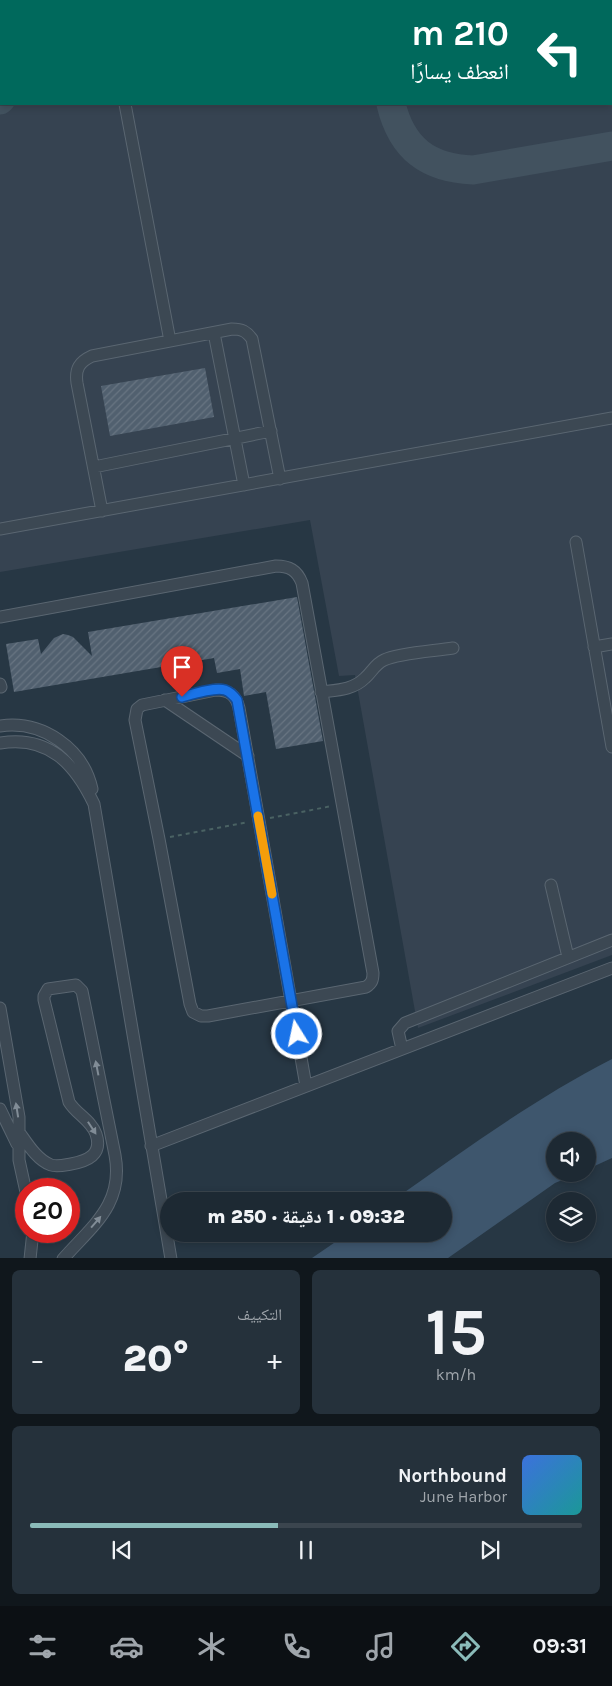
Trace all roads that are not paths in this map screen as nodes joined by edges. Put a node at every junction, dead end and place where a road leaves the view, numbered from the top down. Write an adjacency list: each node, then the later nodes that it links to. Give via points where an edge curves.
1 (125, 105): 3 (street)
2 (214, 333): 3 (street); 5 (street, via 240,329 252,339); 6 (street)
3 (170, 341): 7 (street, via 92,356 78,366 77,383)
4 (612, 418): 8 (street)
5 (271, 431): 6 (street); 8 (street)
6 (234, 439): 7 (street); 9 (street)
7 (94, 467): 10 (street)
8 (280, 479): 9 (street)
9 (244, 485): 10 (street)
10 (102, 511): 11 (street)
11 (0, 529)
12 (576, 542): 15 (street)
13 (0, 617): 17 (street, via 285,566 299,575 302,583)
14 (612, 644): 15 (street)
15 (594, 647): 21 (street)
16 (453, 648): 17 (street, via 386,659 373,667 357,685)
17 (321, 692): 28 (street, via 373,979 366,987)
18 (165, 700): 22 (street); 22 (street, via 216,690 233,694 239,708); 28 (street, via 142,705 137,709 134,720 193,1012 208,1016)
19 (0, 726): 23 (street, via 31,728 51,735 68,747 86,772)
20 (0, 743): 23 (street, via 32,744 56,754 75,770)
21 (612, 746)
22 (248, 756): 28 (street)
23 (94, 804): 34 (street)
24 (551, 885): 26 (street)
25 (612, 940): 26 (street)
26 (568, 957): 30 (street, via 405,1023 398,1031)
27 (612, 968): 30 (street)
28 (291, 1000): 31 (street)
29 (0, 1008): 33 (street, one-way to 29, via 19,1117)
30 (402, 1049): 31 (street)
31 (306, 1086): 34 (street)
32 (0, 1109): 33 (street)
33 (18, 1138): 35 (street); 38 (street, one-way to 33, via 108,1206 118,1168 82,991 76,985 48,990 44,1000 68,1102 94,1129 98,1144 96,1150 85,1162 51,1165)
34 (151, 1146): 39 (street)
35 (22, 1178)
36 (32, 1243): 37 (street)
37 (30, 1258)
38 (63, 1258)
39 (171, 1258)

